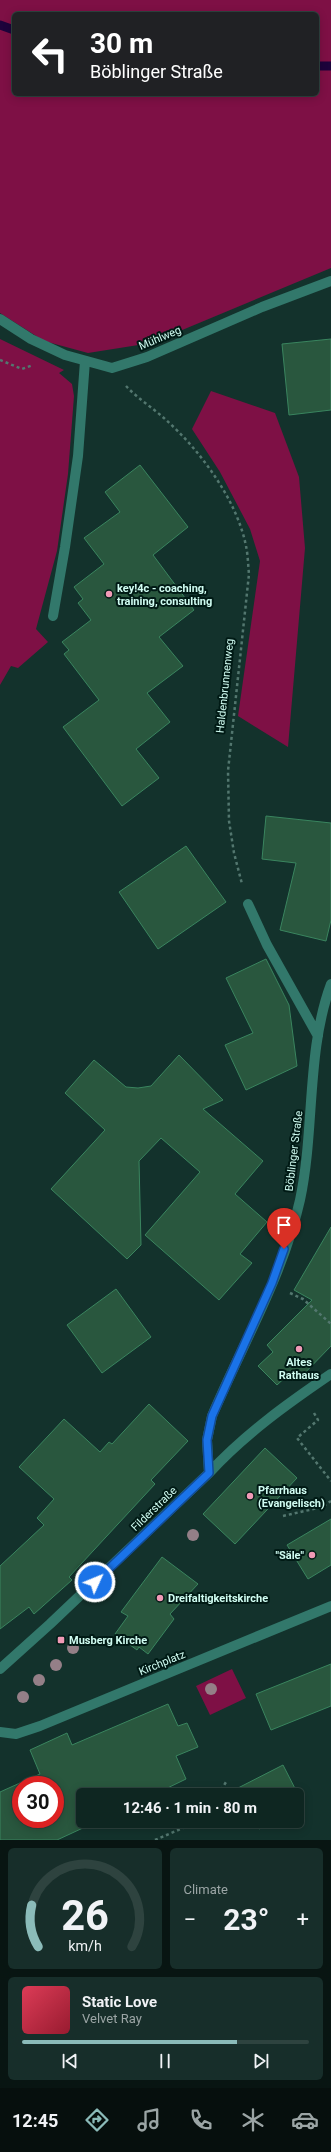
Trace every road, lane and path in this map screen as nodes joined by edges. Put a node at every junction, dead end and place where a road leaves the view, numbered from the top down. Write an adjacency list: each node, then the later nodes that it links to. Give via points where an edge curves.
1 (331, 281): 4 (street, Mühlweg, via 262,307 147,357)
2 (0, 319): 3 (street, via 31,339 65,355)
3 (86, 361): 4 (street); 5 (street, via 78,456)
4 (112, 368): 6 (path, Haldenbrunnenweg, via 127,387 188,442 208,468 239,523 246,546 249,574 228,771 228,796 234,853)
5 (52, 616)
6 (248, 904): 8 (street, via 267,945)
7 (331, 984): 8 (street, Böblinger Straße)
8 (318, 1036): 9 (street, Böblinger Straße, via 306,1166 300,1201)
9 (272, 1283): 10 (path, via 303,1299); 13 (street, Böblinger Straße, via 212,1416 207,1440)
10 (331, 1324)
11 (331, 1374): 12 (street, Filderstraße)
12 (303, 1393): 13 (street, Filderstraße, via 261,1423 232,1448); 14 (path, via 318,1420 297,1438)
13 (209, 1473): 18 (street, Filderstraße)
14 (331, 1481)
15 (331, 1501): 16 (path, via 322,1507)
16 (283, 1516)
17 (331, 1606): 19 (street, Kirchplatz, via 40,1726 16,1734)
18 (0, 1669)
19 (0, 1732)
20 (226, 1782): 21 (path)
21 (222, 1788)
22 (183, 1828): 23 (path)
23 (155, 1840)

